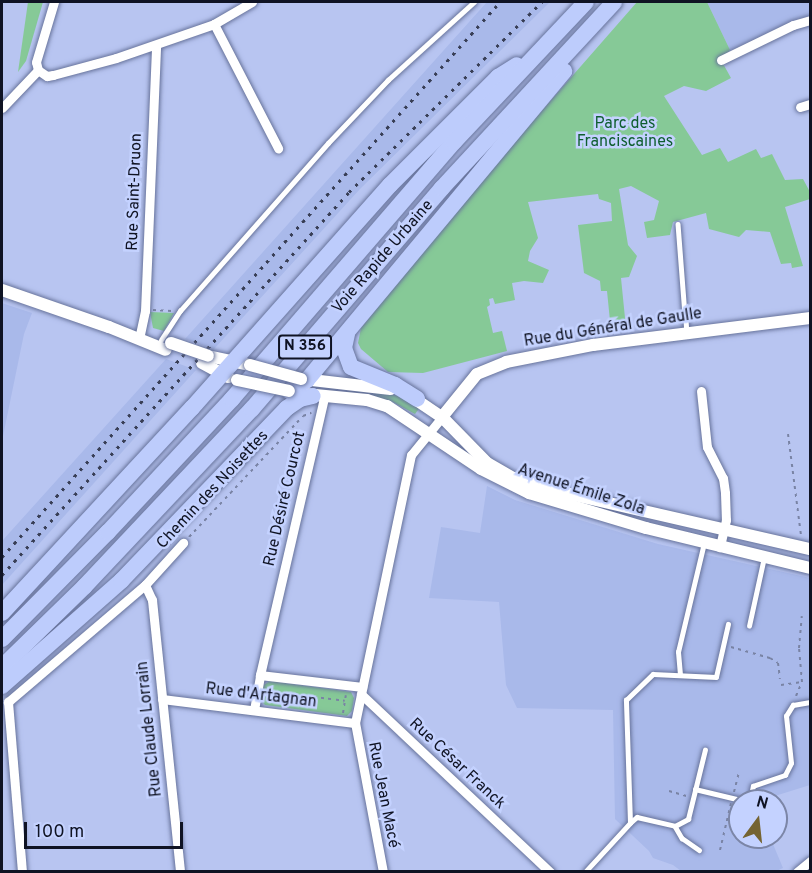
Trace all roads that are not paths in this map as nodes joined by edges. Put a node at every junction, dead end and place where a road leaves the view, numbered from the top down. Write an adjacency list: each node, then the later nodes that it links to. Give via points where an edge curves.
1 (54, 2): 12 (street, via 36,62)
2 (252, 2): 8 (street)
3 (474, 2): 23 (lane, via 388,80 180,311)
4 (586, 2): 10 (highway, Voie Rapide Urbaine / N 356)
5 (614, 2): 6 (highway, Voie Rapide Urbaine / N 356)
6 (598, 18): 21 (highway, via 573,61); 43 (highway, Voie Rapide Urbaine / N 356, via 442,188 252,409 86,586)
7 (810, 20): 11 (street)
8 (216, 28): 9 (street); 16 (street)
9 (156, 45): 12 (street, via 53,75); 22 (street, Rue Saint-Druon, via 145,310)
10 (538, 51): 24 (highway, via 498,77 390,185); 42 (highway, Voie Rapide Urbaine / N 356, via 446,151 232,399)
11 (721, 60)
12 (38, 70): 15 (street)
13 (810, 104): 14 (street)
14 (800, 107)
15 (2, 108)
16 (278, 148)
17 (678, 224): 19 (lane)
18 (2, 290): 22 (main road)
19 (685, 314)
20 (810, 321): 29 (main road, Rue du Général de Gaulle, via 686,326 492,366 477,374)
21 (348, 332): 27 (highway); 28 (highway, via 344,348 351,367)
22 (140, 337): 23 (main road)
23 (166, 344): 24 (main road)
24 (230, 372): 27 (main road, bridge); 27 (main road, bridge, via 249,368); 39 (highway)
25 (373, 385): 27 (main road, Avenue Émile Zola); 27 (main road, Avenue Émile Zola); 28 (main road, Avenue Émile Zola)
26 (701, 391): 31 (street, via 707,447 724,486)
27 (303, 393): 30 (main road, Avenue Émile Zola, via 377,402); 44 (street, Rue Désiré Courcot, via 275,608); 46 (highway, via 106,596)
28 (417, 399): 29 (main road, Avenue Émile Zola)
29 (442, 417): 30 (street); 31 (main road, Avenue Émile Zola, via 487,463 513,477)
30 (429, 432): 33 (main road, Avenue Émile Zola, via 513,487); 47 (street, via 411,455)
31 (724, 530): 34 (street); 35 (main road, Avenue Émile Zola)
32 (183, 543): 38 (street, Chemin des Noisettes)
33 (704, 543): 34 (main road, Avenue Émile Zola); 45 (lane, via 678,652)
34 (720, 547): 36 (main road, Avenue Émile Zola)
35 (807, 548)
36 (764, 557): 37 (main road, Avenue Émile Zola); 41 (lane)
37 (810, 568)
38 (145, 585): 48 (street, Rue Claude Lorrain, via 152,600); 52 (street, Chemin des Noisettes, via 8,702)
39 (2, 613)
40 (728, 624): 45 (lane, via 716,677)
41 (748, 626)
42 (2, 639)
43 (2, 667)
44 (260, 675): 47 (street); 50 (street, Rue Désiré Courcot)
45 (681, 675): 57 (lane, via 653,674 626,700)
46 (2, 686)
47 (361, 691): 51 (street); 64 (street, Rue César Franck)
48 (162, 699): 50 (street, Rue d'Artagnan); 62 (street, Rue Claude Lorrain)
49 (810, 702): 55 (lane, via 793,705 786,716 791,764 785,776)
50 (254, 710): 51 (street, Rue d'Artagnan)
51 (355, 723): 63 (street, Rue Jean Macé)
52 (6, 735): 61 (street)
53 (705, 750): 54 (lane)
54 (695, 789): 56 (lane); 58 (lane, via 688,819)
55 (752, 789)
56 (728, 797)
57 (630, 823): 58 (lane, via 637,817); 65 (lane)
58 (675, 826): 59 (lane, via 682,838)
59 (699, 850)
60 (810, 861): 66 (street)
61 (22, 872)
62 (180, 872)
63 (383, 872)
64 (550, 872)
65 (585, 872)
66 (797, 872)

